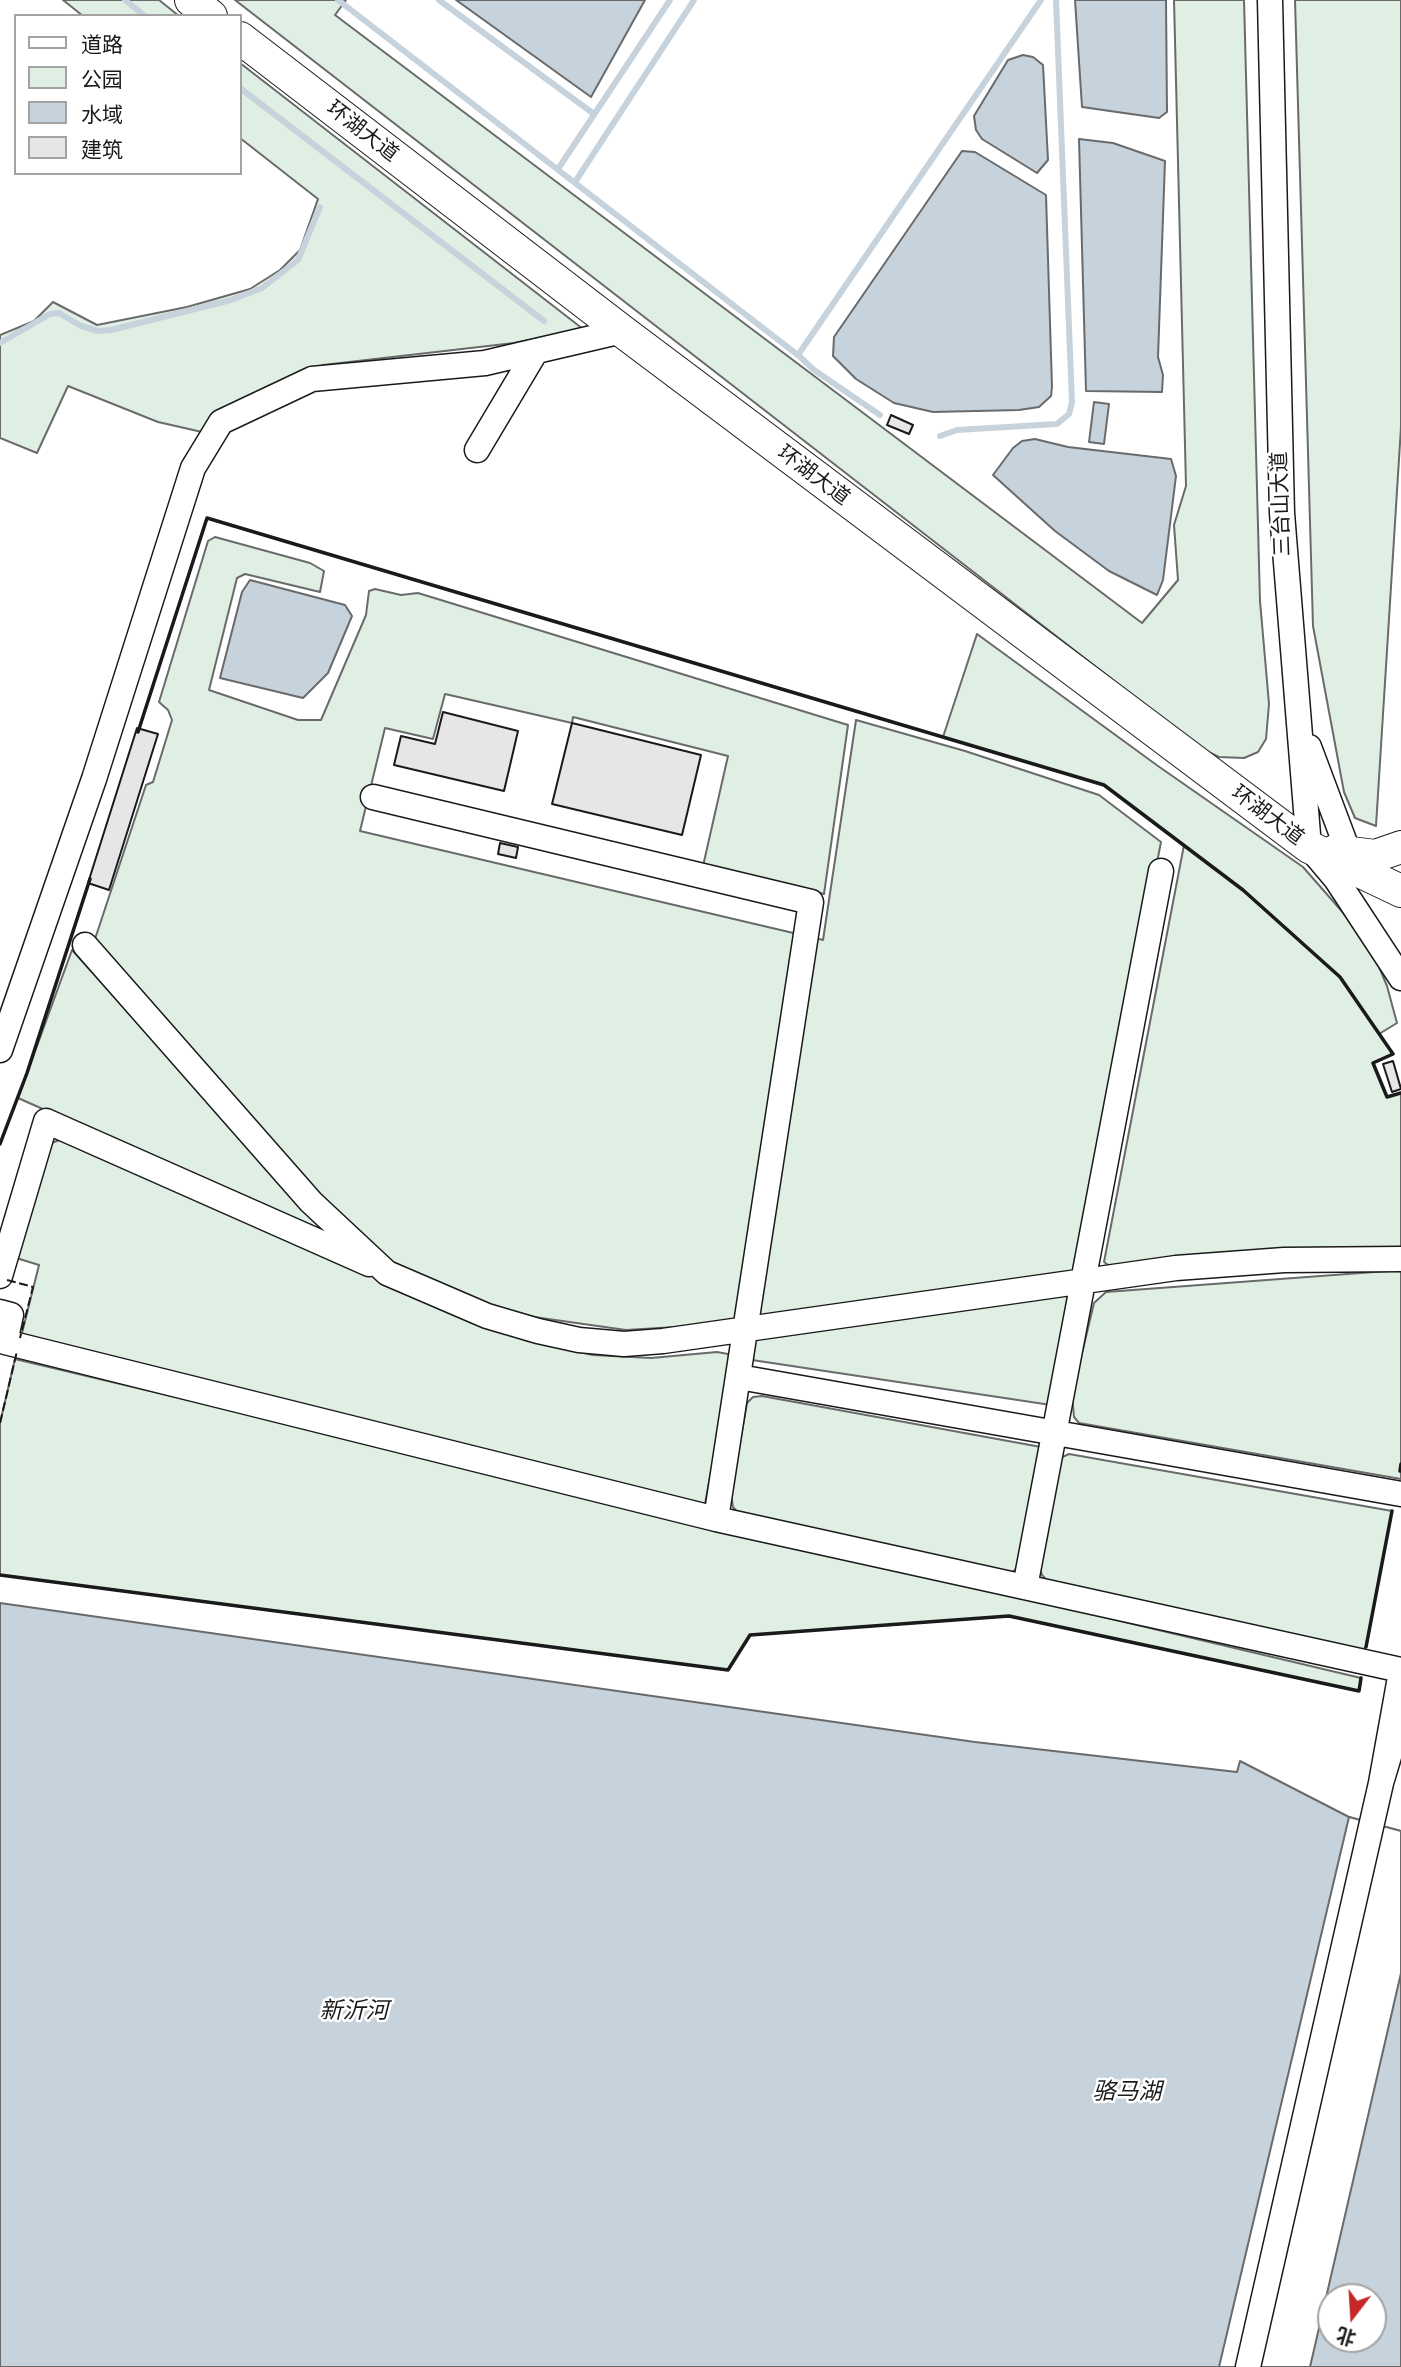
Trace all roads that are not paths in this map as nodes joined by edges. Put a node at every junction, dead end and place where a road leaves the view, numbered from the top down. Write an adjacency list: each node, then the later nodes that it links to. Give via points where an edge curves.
1 (191, 0): 3 (main road)
2 (1270, 0): 8 (street, 三台山大道, via 1282,513)
3 (208, 14)
4 (242, 40): 5 (main road, 环湖大道)
5 (622, 331): 6 (street); 10 (main road, 环湖大道)
6 (536, 351): 7 (street); 17 (street, via 485,363 312,379 221,422 193,468 94,779)
7 (477, 450)
8 (1298, 720): 10 (street, 三台山大道); 12 (street)
9 (373, 797): 23 (street, via 811,902)
10 (1309, 847): 12 (main road); 16 (street, via 1336,879)
11 (1401, 847): 12 (main road)
12 (1352, 862): 14 (main road); 16 (street)
13 (1161, 871): 21 (street)
14 (1401, 891)
15 (85, 945): 19 (street, via 311,1202)
16 (1401, 977)
17 (0, 1050)
18 (1401, 1259): 21 (street, via 1284,1260 1176,1268)
19 (387, 1273): 20 (street, via 46,1121); 23 (street, via 515,1325 579,1340 624,1344)
20 (0, 1276)
21 (1084, 1282): 23 (street); 25 (street)
22 (0, 1312): 27 (street, via 11,1315 5,1342)
23 (746, 1330): 24 (street)
24 (739, 1377): 25 (street); 27 (street)
25 (1054, 1432): 26 (street); 28 (street)
26 (1401, 1494)
27 (716, 1519): 28 (street)
28 (1025, 1587): 29 (street)
29 (1401, 1671): 30 (street)
30 (1398, 1709): 31 (street)
31 (1248, 2367)

